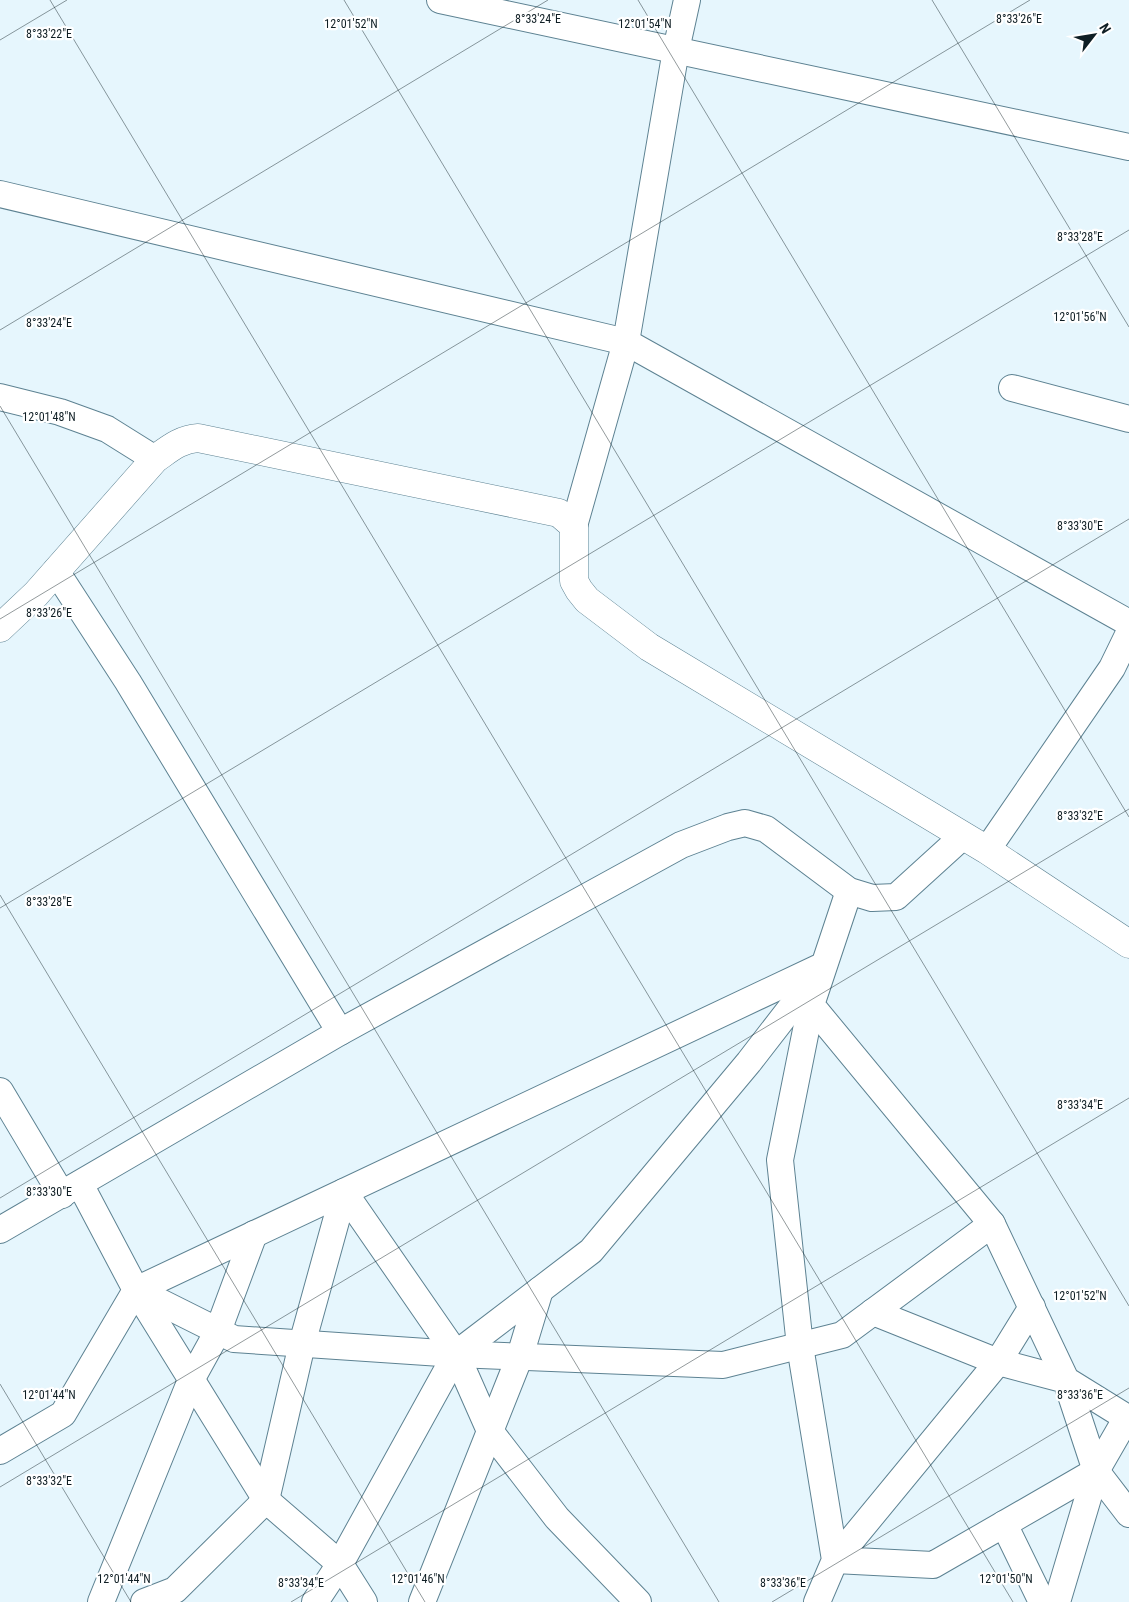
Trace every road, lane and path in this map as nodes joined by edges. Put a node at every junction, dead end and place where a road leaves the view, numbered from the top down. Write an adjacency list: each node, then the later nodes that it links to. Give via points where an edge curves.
1 (440, 0): 3 (street)
2 (686, 0): 3 (street)
3 (676, 50): 4 (street); 6 (street)
4 (1129, 147)
5 (0, 194): 6 (street)
6 (626, 342): 11 (street); 13 (street)
7 (1012, 388): 9 (street)
8 (0, 397): 10 (street, via 107,428)
9 (1129, 419)
10 (154, 459): 11 (street, via 178,443 198,438 559,513); 12 (street)
11 (574, 526): 16 (street, via 574,581 588,600 649,647)
12 (56, 571): 14 (street); 22 (street, via 128,682)
13 (1129, 623)
14 (0, 628)
15 (1129, 634): 17 (street, via 1112,668)
16 (962, 837): 17 (street); 18 (street, via 896,896 872,898)
17 (987, 850): 19 (street)
18 (849, 891): 20 (street); 22 (street, via 766,829 745,823 728,827 681,845)
19 (1129, 944)
20 (824, 966): 21 (street); 25 (street); 30 (street, via 749,1062 591,1251)
21 (811, 1005): 26 (street); 35 (street, via 780,1160)
22 (340, 1032): 24 (street)
23 (0, 1090): 24 (street)
24 (71, 1190): 27 (street); 29 (street)
25 (344, 1192): 28 (street); 34 (street); 36 (street)
26 (992, 1224): 31 (street); 32 (street)
27 (0, 1230)
28 (254, 1234): 29 (street); 33 (street)
29 (136, 1290): 33 (street); 39 (street); 43 (street, via 63,1414)
30 (540, 1290): 36 (street); 37 (street)
31 (1032, 1307): 38 (street); 40 (street)
32 (873, 1312): 35 (street, via 842,1335); 38 (street)
33 (218, 1331): 34 (street, via 234,1339); 39 (street)
34 (302, 1344): 36 (street); 45 (street)
35 (800, 1346): 37 (street, via 723,1365); 48 (street)
36 (456, 1354): 37 (street); 42 (street); 49 (street)
37 (520, 1356): 42 (street)
38 (998, 1362): 40 (street); 48 (street)
39 (191, 1380): 45 (street); 50 (street)
40 (1066, 1380): 41 (street); 44 (street)
41 (1128, 1419): 44 (street)
42 (490, 1431): 54 (street); 55 (street, via 557,1518)
43 (0, 1451)
44 (1096, 1470): 46 (street); 47 (street); 58 (street)
45 (266, 1500): 49 (street); 51 (street, via 175,1590)
46 (1129, 1514)
47 (1004, 1524): 48 (street, via 933,1566); 57 (street)
48 (835, 1560): 56 (street)
49 (340, 1564): 52 (street); 53 (street)
50 (101, 1602)
51 (144, 1602)
52 (314, 1602)
53 (364, 1602)
54 (422, 1602)
55 (638, 1602)
56 (818, 1602)
57 (1042, 1602)
58 (1057, 1602)

